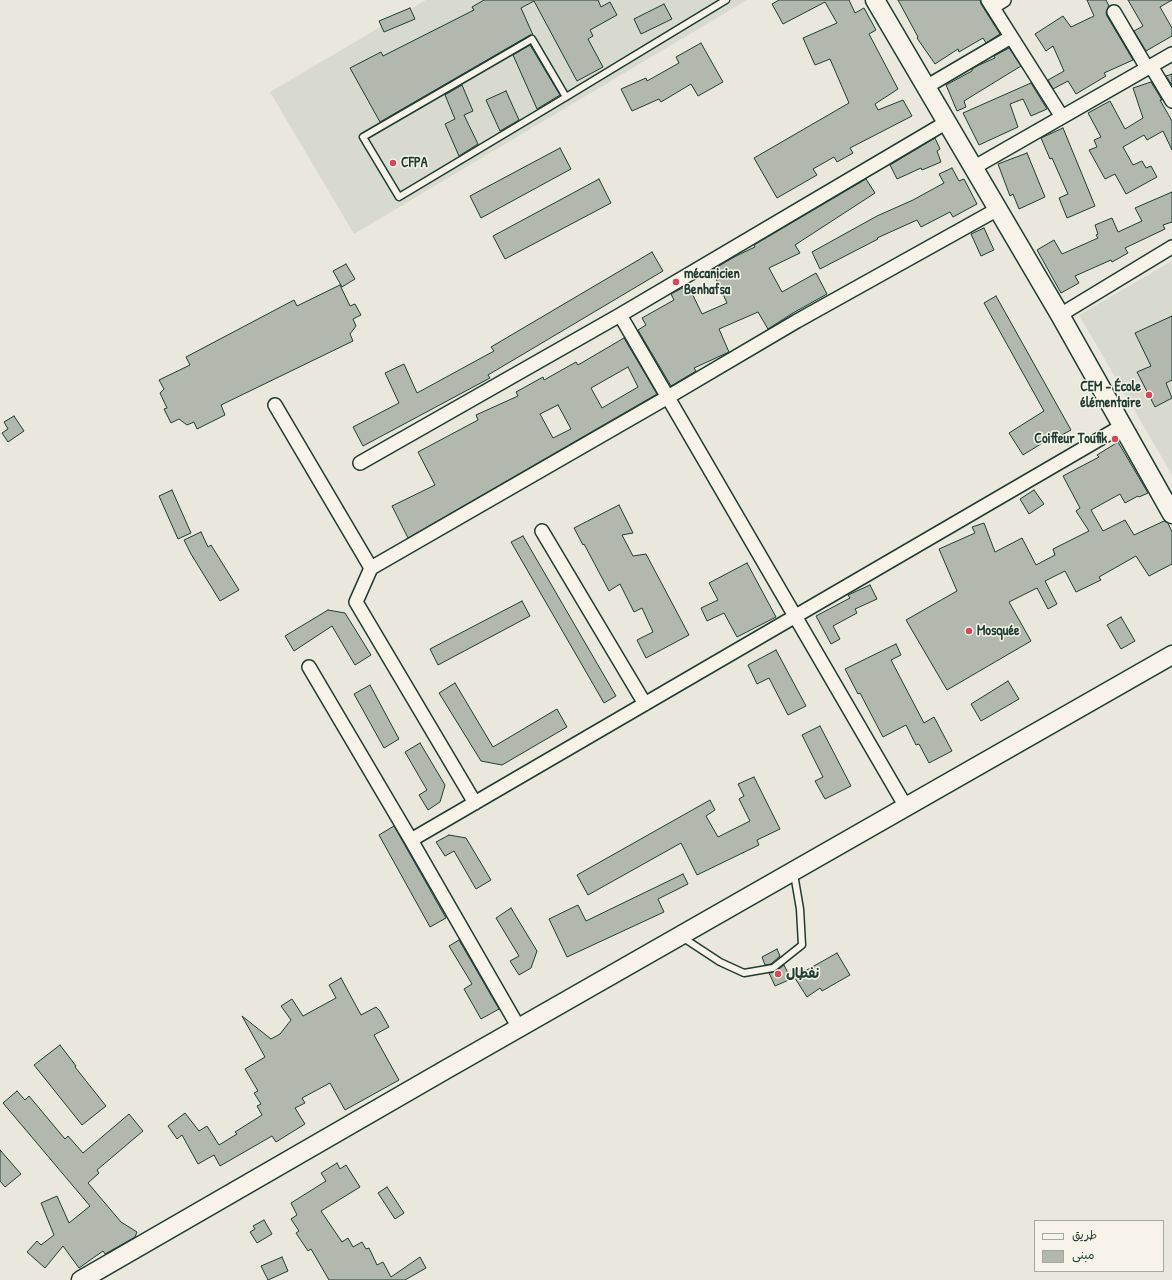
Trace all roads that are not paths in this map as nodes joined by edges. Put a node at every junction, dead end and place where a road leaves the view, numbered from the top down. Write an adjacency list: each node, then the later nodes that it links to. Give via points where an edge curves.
1 (726, 0): 9 (lane)
2 (875, 0): 8 (main road)
3 (995, 2): 5 (street)
4 (1114, 12): 7 (street)
5 (1011, 37): 8 (street); 11 (street)
6 (1172, 54): 7 (street)
7 (1149, 67): 10 (street); 11 (street)
8 (926, 87): 12 (main road)
9 (566, 97): 9 (lane, via 398,197 363,137 532,39)
10 (1172, 101)
11 (1062, 117): 13 (street)
12 (947, 122): 13 (main road); 16 (street)
13 (973, 168): 14 (main road)
14 (998, 209): 17 (main road); 18 (street, via 797,321)
15 (1172, 247): 17 (street)
16 (620, 315): 18 (street); 21 (street)
17 (1060, 315): 20 (main road)
18 (668, 398): 24 (street); 25 (street)
19 (276, 405): 24 (street)
20 (1122, 426): 22 (main road); 25 (street)
21 (360, 463)
22 (1172, 514)
23 (542, 531): 28 (street)
24 (371, 568): 29 (street, via 356,602)
25 (795, 617): 28 (street); 30 (street)
26 (1172, 655): 30 (main road)
27 (309, 668): 31 (street)
28 (645, 704): 29 (street)
29 (475, 803): 31 (street)
30 (906, 807): 32 (main road)
31 (411, 840): 34 (street)
32 (793, 872): 33 (main road); 33 (lane, via 800,909 802,945 773,968 744,974 720,962)
33 (681, 936): 34 (main road)
34 (519, 1028): 35 (main road)
35 (81, 1280)

